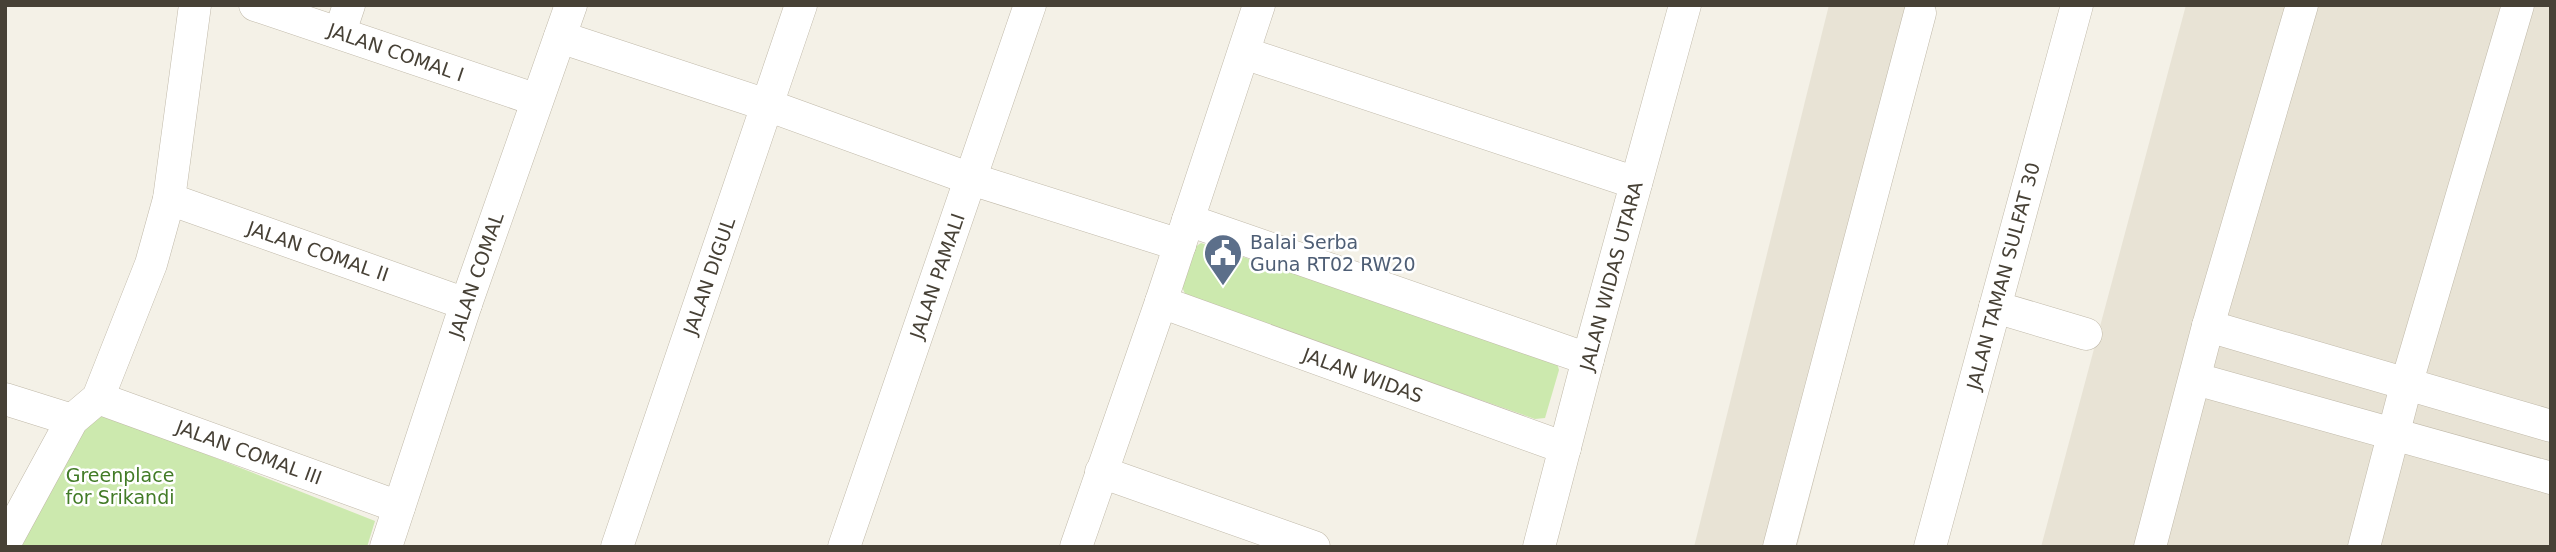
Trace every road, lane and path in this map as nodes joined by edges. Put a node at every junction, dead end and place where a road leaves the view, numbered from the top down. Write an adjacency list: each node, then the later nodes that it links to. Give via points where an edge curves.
1 (195, 5): 19 (street)
2 (255, 5): 12 (street, JALAN COMAL I)
3 (571, 5): 13 (street, JALAN COMAL)
4 (801, 5): 16 (street, JALAN DIGUL)
5 (1030, 5): 17 (street, JALAN PAMALI)
6 (1259, 5): 14 (street)
7 (2077, 5): 23 (street, JALAN TAMAN SULFAT 30)
8 (2302, 5): 24 (street)
9 (2518, 5): 28 (street)
10 (1682, 6): 18 (street, JALAN WIDAS UTARA)
11 (1920, 13): 45 (street)
12 (344, 19): 15 (street, JALAN COMAL I)
13 (560, 37): 15 (street, JALAN COMAL); 16 (street)
14 (1244, 52): 18 (street); 20 (street)
15 (537, 100): 22 (street, JALAN COMAL)
16 (767, 105): 17 (street); 40 (street, JALAN DIGUL)
17 (971, 179): 20 (street); 41 (street, JALAN PAMALI)
18 (1636, 183): 26 (street, JALAN WIDAS UTARA)
19 (169, 199): 22 (street, JALAN COMAL II); 29 (street, via 150,264)
20 (1184, 233): 21 (street); 26 (street)
21 (1161, 302): 34 (street, JALAN WIDAS); 35 (street)
22 (466, 304): 37 (street, JALAN COMAL)
23 (1995, 307): 25 (street); 46 (street, JALAN TAMAN SULFAT 30)
24 (2208, 326): 27 (street); 28 (street)
25 (2086, 334)
26 (1588, 359): 34 (street, JALAN WIDAS UTARA)
27 (2196, 379): 33 (street); 47 (street)
28 (2407, 382): 32 (street); 33 (street)
29 (98, 398): 31 (street); 37 (street, JALAN COMAL III)
30 (5, 399): 31 (street)
31 (72, 420): 38 (street)
32 (2551, 426)
33 (2394, 434): 36 (street); 48 (street)
34 (1564, 448): 44 (street, JALAN WIDAS UTARA)
35 (1101, 472): 42 (street); 43 (street)
36 (2551, 478)
37 (400, 507): 39 (street, JALAN COMAL)
38 (5, 543)
39 (386, 547)
40 (617, 547)
41 (844, 547)
42 (1076, 547)
43 (1314, 547)
44 (1539, 547)
45 (1779, 547)
46 (1930, 547)
47 (2150, 547)
48 (2364, 547)

